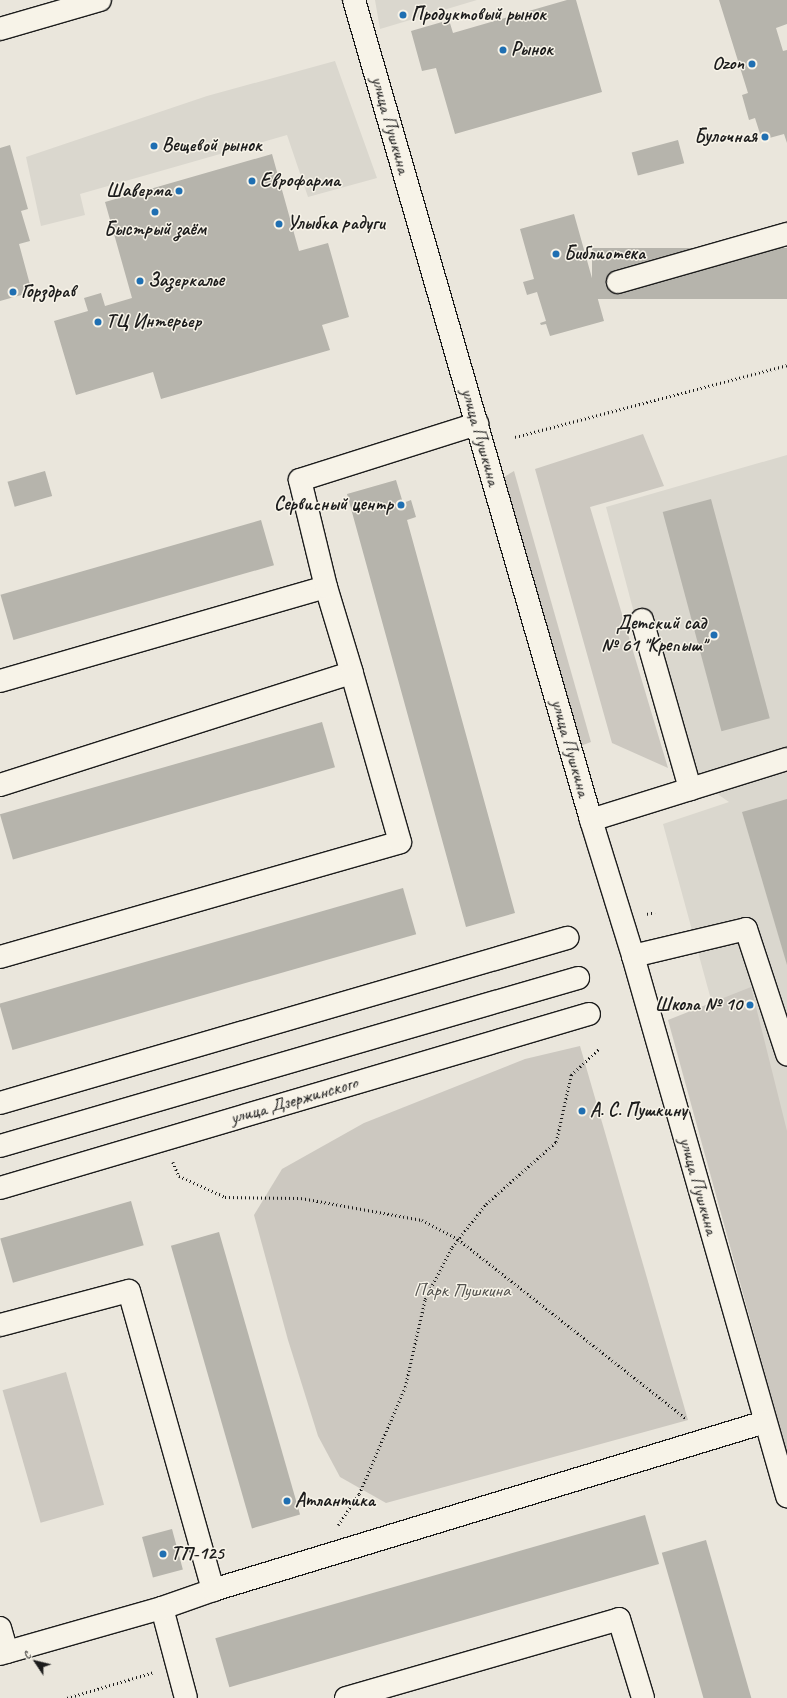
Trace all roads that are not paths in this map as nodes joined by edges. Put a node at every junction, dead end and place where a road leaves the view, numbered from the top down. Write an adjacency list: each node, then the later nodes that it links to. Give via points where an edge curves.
1 (100, 0): 3 (street)
2 (354, 0): 6 (street, улица Пушкина)
3 (0, 29)
4 (787, 234): 5 (street)
5 (618, 282)
6 (477, 424): 7 (street, via 300,480); 14 (street, улица Пушкина)
7 (326, 587): 9 (street); 10 (street)
8 (642, 620): 13 (street)
9 (352, 673): 12 (street); 17 (street, via 400,842)
10 (0, 681)
11 (787, 759): 13 (street)
12 (0, 785)
13 (690, 789): 14 (street)
14 (591, 820): 16 (street, улица Пушкина)
15 (567, 938): 21 (street)
16 (633, 956): 20 (street, via 746,929); 25 (street, улица Пушкина)
17 (0, 957)
18 (578, 978): 22 (street, улица Дзержинского)
19 (589, 1014): 23 (street, улица Дзержинского)
20 (787, 1054)
21 (0, 1103)
22 (0, 1146)
23 (0, 1188)
24 (0, 1325): 27 (street, via 129,1291)
25 (765, 1422): 26 (street, улица Пушкина); 27 (street)
26 (786, 1492)
27 (213, 1590): 28 (street)
28 (162, 1608): 30 (street); 31 (street)
29 (0, 1628): 30 (street)
30 (4, 1653)
31 (186, 1698)
32 (346, 1698): 33 (street, via 619,1619)
33 (642, 1698)

